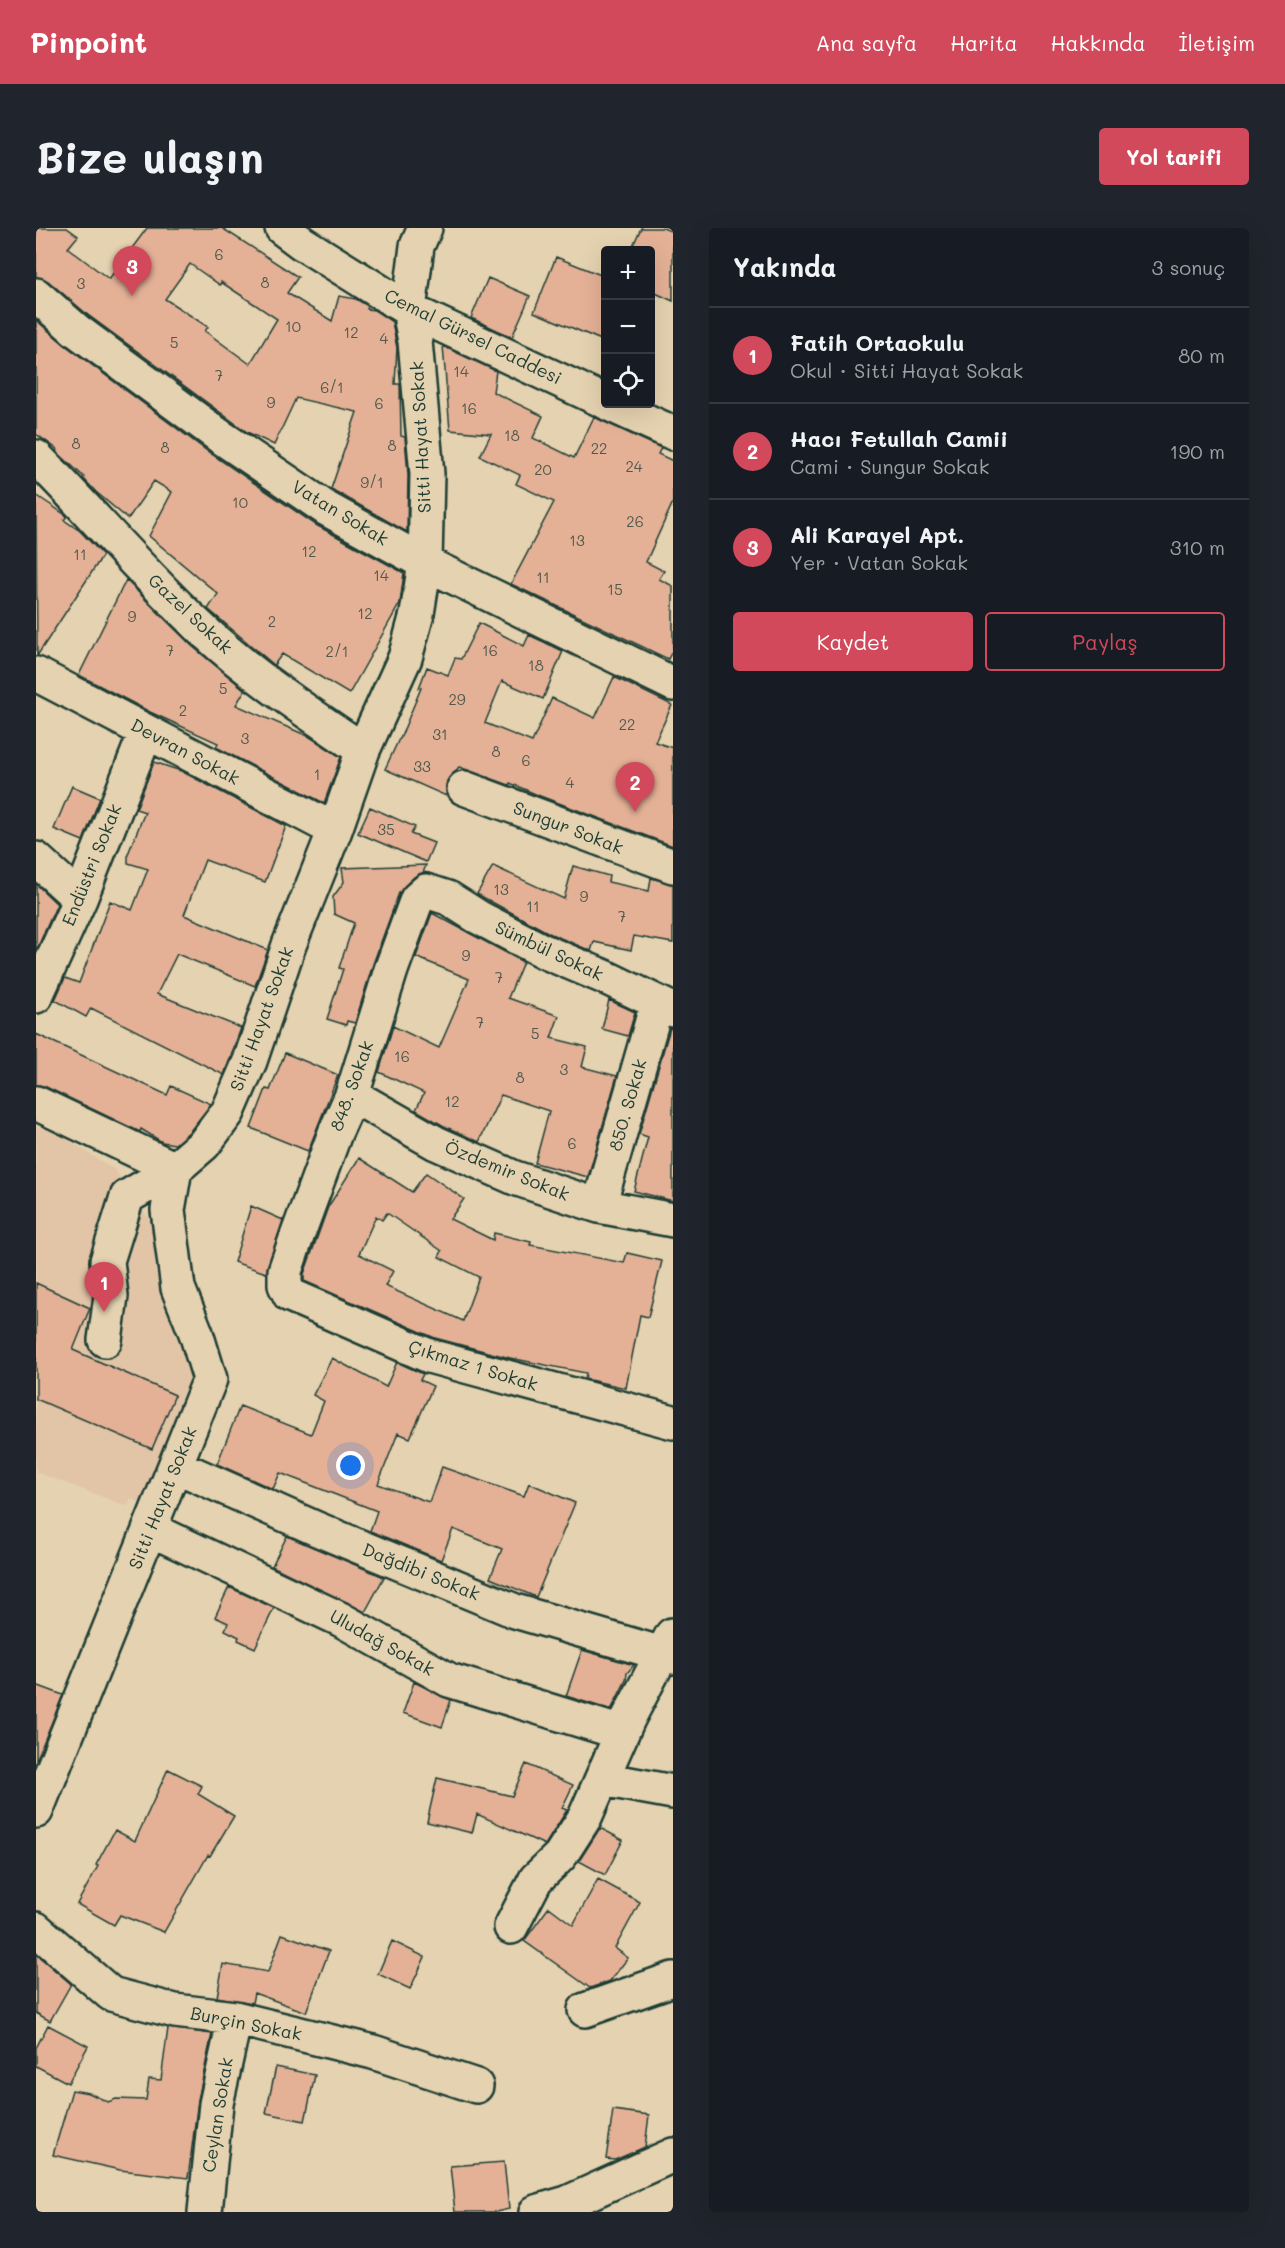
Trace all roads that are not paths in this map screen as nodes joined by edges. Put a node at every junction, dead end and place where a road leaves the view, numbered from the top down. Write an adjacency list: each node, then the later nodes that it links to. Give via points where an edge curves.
1 (282, 228): 4 (street, Cemal Gürsel Caddesi)
2 (425, 228): 4 (street, Sitti Hayat Sokak, via 417,246)
3 (36, 295): 9 (street, Vatan Sokak, via 76,330 218,435 327,509)
4 (409, 310): 5 (street, Cemal Gürsel Caddesi); 9 (street, Sitti Hayat Sokak, via 426,474)
5 (601, 400)
6 (619, 408): 7 (street, Cemal Gürsel Caddesi)
7 (673, 433)
8 (36, 457): 13 (street, Gazel Sokak, via 205,633 294,704)
9 (425, 563): 11 (street, Vatan Sokak); 13 (street, Sitti Hayat Sokak, via 405,658)
10 (36, 674): 12 (street, Devran Sokak)
11 (673, 684)
12 (146, 732): 15 (street, Devran Sokak); 19 (street, Endüstri Sokak)
13 (363, 750): 15 (street, Sitti Hayat Sokak)
14 (464, 788): 17 (street, Sungur Sokak)
15 (335, 830): 24 (street, Sitti Hayat Sokak, via 228,1112 204,1144)
16 (36, 859): 19 (street)
17 (673, 866)
18 (426, 891): 21 (street, Sümbül Sokak, via 448,898 543,951); 22 (street, 848. Sokak, via 417,899 391,970)
19 (80, 899): 20 (street, Endüstri Sokak)
20 (36, 996)
21 (665, 1007): 25 (street, 850. Sokak)
22 (352, 1095): 25 (street, Özdemir Sokak, via 446,1148 515,1178); 27 (street, 848. Sokak, via 295,1242 285,1271)
23 (36, 1103): 24 (street)
24 (175, 1169): 28 (street, via 127,1197 107,1261 111,1296); 30 (street, Sitti Hayat Sokak, via 168,1210 178,1288 210,1379)
25 (599, 1206): 26 (street, Özdemir Sokak)
26 (673, 1220)
27 (285, 1285): 29 (street, Çıkmaz 1 Sokak, via 290,1295 429,1356)
28 (105, 1340)
29 (673, 1422)
30 (176, 1466): 31 (street, Sitti Hayat Sokak); 32 (street, Dağdibi Sokak, via 515,1611)
31 (150, 1529): 33 (street, Uludağ Sokak, via 340,1619 449,1680); 34 (street, Sitti Hayat Sokak)
32 (669, 1648): 33 (street)
33 (622, 1733): 35 (street)
34 (43, 1772): 37 (street, Sitti Hayat Sokak)
35 (602, 1779): 36 (street); 38 (street, via 585,1817 560,1856 537,1879)
36 (673, 1792)
37 (36, 1811)
38 (511, 1927)
39 (36, 1929): 42 (street, Burçin Sokak, via 111,1994 175,2011)
40 (673, 1979): 41 (street)
41 (585, 2010)
42 (235, 2019): 43 (street, Burçin Sokak, via 373,2052); 46 (street, Ceylan Sokak, via 216,2104)
43 (476, 2086)
44 (673, 2155): 45 (street)
45 (581, 2207): 47 (street)
46 (205, 2212)
47 (536, 2212)

